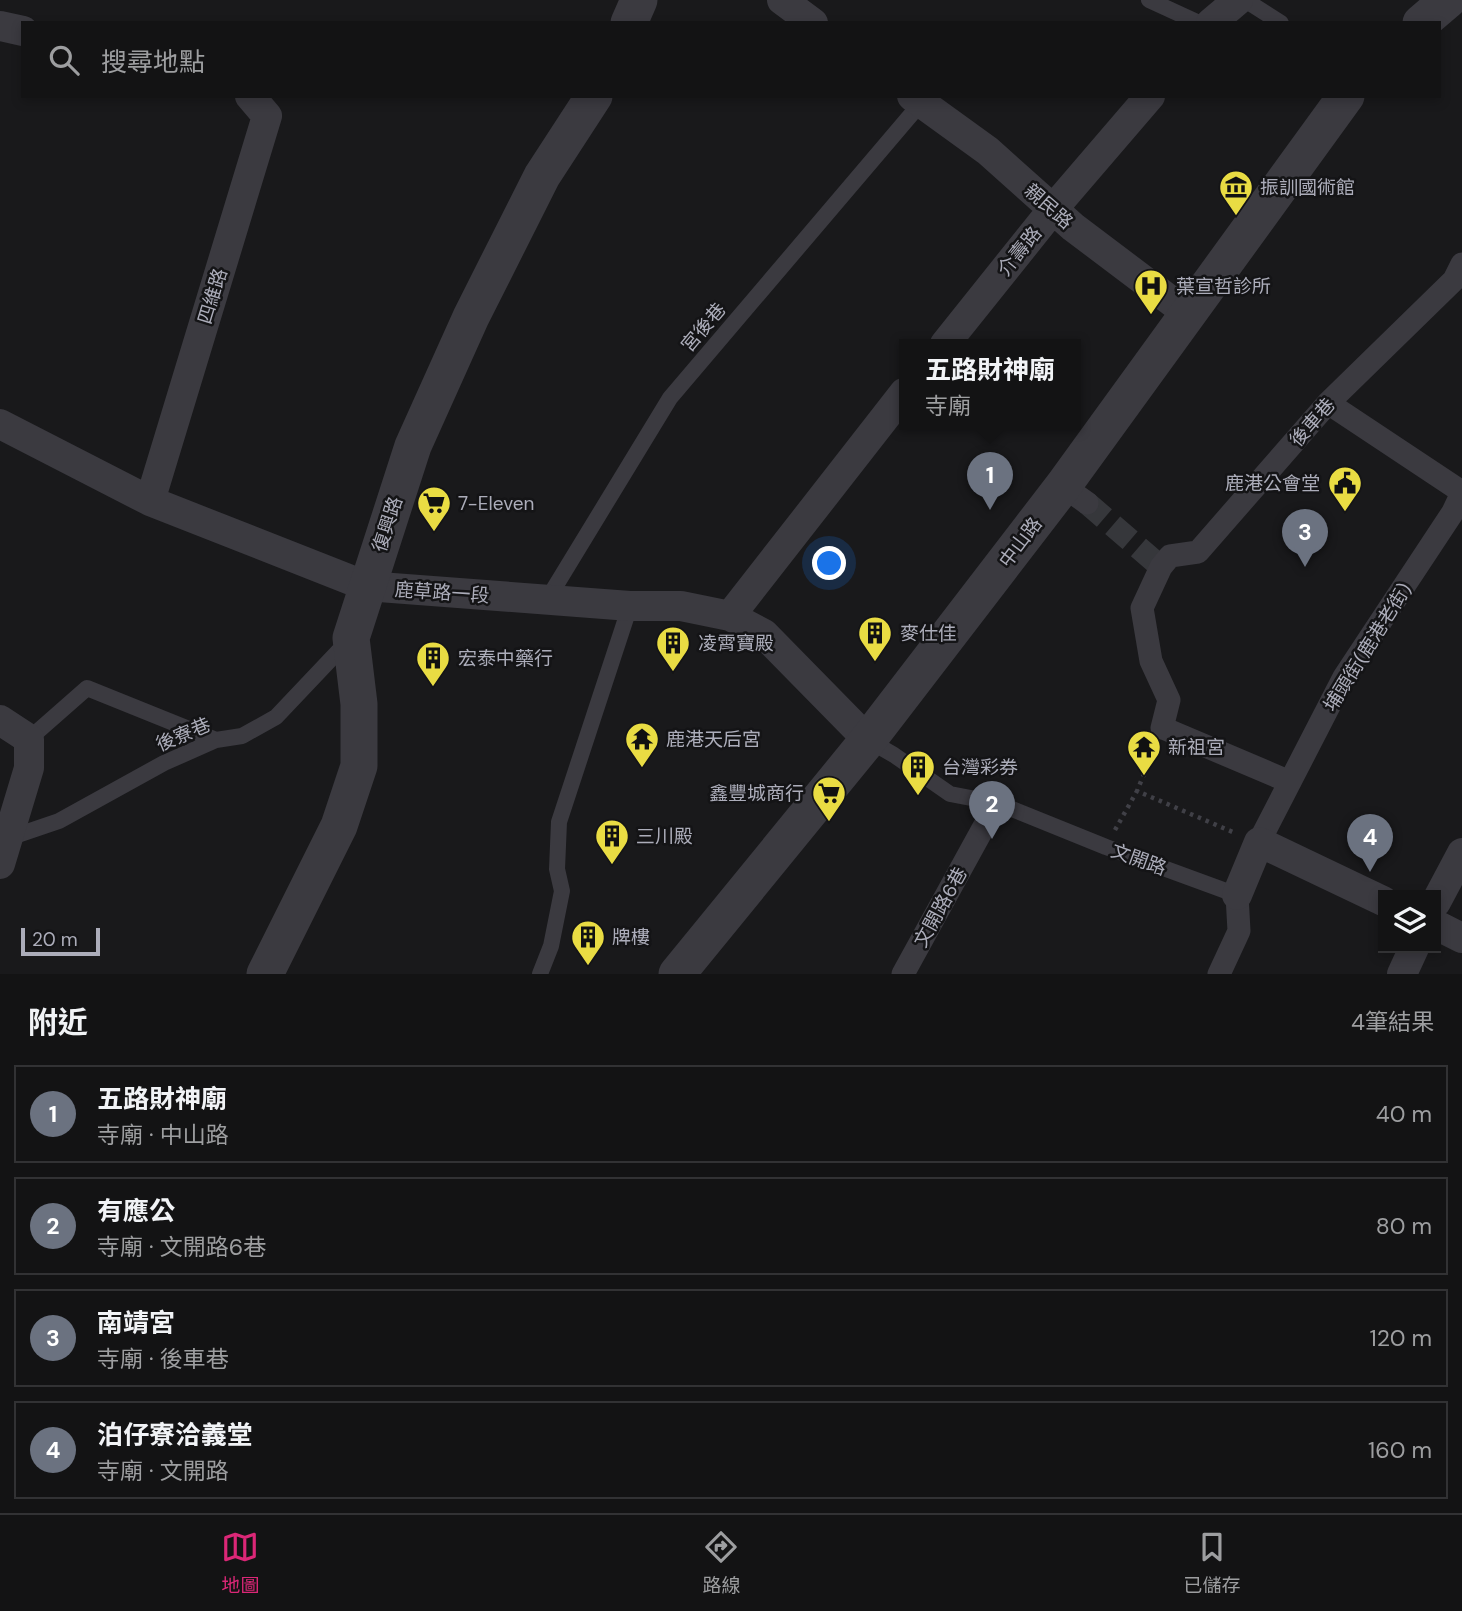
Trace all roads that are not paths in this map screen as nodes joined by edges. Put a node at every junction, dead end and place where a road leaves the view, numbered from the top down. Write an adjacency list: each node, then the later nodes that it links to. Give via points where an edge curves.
1 (639, 0): 7 (street)
2 (782, 0): 8 (street)
3 (1149, 0): 9 (lane)
4 (1238, 0): 10 (street)
5 (1245, 0): 11 (lane)
6 (1448, 0): 12 (street)
7 (630, 21)
8 (810, 21)
9 (1195, 21)
10 (1213, 21)
11 (1278, 21)
12 (1423, 21)
13 (0, 26): 14 (street)
14 (21, 31)
15 (252, 98): 27 (street, 四維路, via 267,116)
16 (593, 98): 29 (street, 復興路, via 542,176 471,317 413,446)
17 (1148, 98): 20 (street, 介壽路)
18 (1345, 98): 22 (street, 中山路)
19 (916, 100): 20 (street, 親民路, via 988,151); 30 (lane, 宮後巷, via 670,398)
20 (1053, 209): 22 (street, 親民路); 23 (street, 介壽路)
21 (1462, 264): 25 (street, 後車巷, via 1454,281)
22 (1187, 313): 37 (street, 中山路, via 1075,495)
23 (949, 339)
24 (899, 399): 32 (street)
25 (1328, 403): 28 (street); 38 (street, 後車巷, via 1198,552 1170,556 1142,608 1151,661 1169,700 1163,728)
26 (0, 424): 27 (street, 鹿草路一段)
27 (150, 501): 29 (street, 鹿草路一段)
28 (1460, 504): 38 (street, 埔頭街(鹿港老街), via 1344,677)
29 (366, 586): 30 (street, 鹿草路一段); 33 (street, 復興路)
30 (547, 600): 31 (street, 鹿草路一段)
31 (630, 606): 32 (street, 鹿草路一段, via 681,606); 50 (lane, via 559,822 557,869 562,891)
32 (730, 616): 37 (street, 鹿草路一段, via 764,634)
33 (351, 638): 36 (lane, 後寮巷, via 276,717 242,736); 49 (street, 復興路, via 359,704 359,766 339,826)
34 (0, 720): 35 (street)
35 (29, 739): 36 (lane, via 87,688); 41 (street, via 29,768)
36 (216, 740): 41 (lane, 後寮巷, via 118,787)
37 (868, 740): 39 (lane, 文開路, via 950,794); 51 (street, 中山路)
38 (1290, 782): 40 (street, 埔頭街(鹿港老街))
39 (997, 803): 44 (lane, 文開路); 52 (street, 文開路6巷)
40 (1259, 842): 44 (street); 45 (street)
41 (4, 851)
42 (1462, 853): 43 (street)
43 (1441, 893)
44 (1237, 895): 53 (street, via 1240,931)
45 (1378, 899)
46 (1441, 928): 47 (street)
47 (1462, 938)
48 (1411, 953): 54 (street)
49 (273, 971)
50 (540, 974)
51 (677, 974)
52 (903, 974)
53 (1219, 974)
54 (1402, 974)

